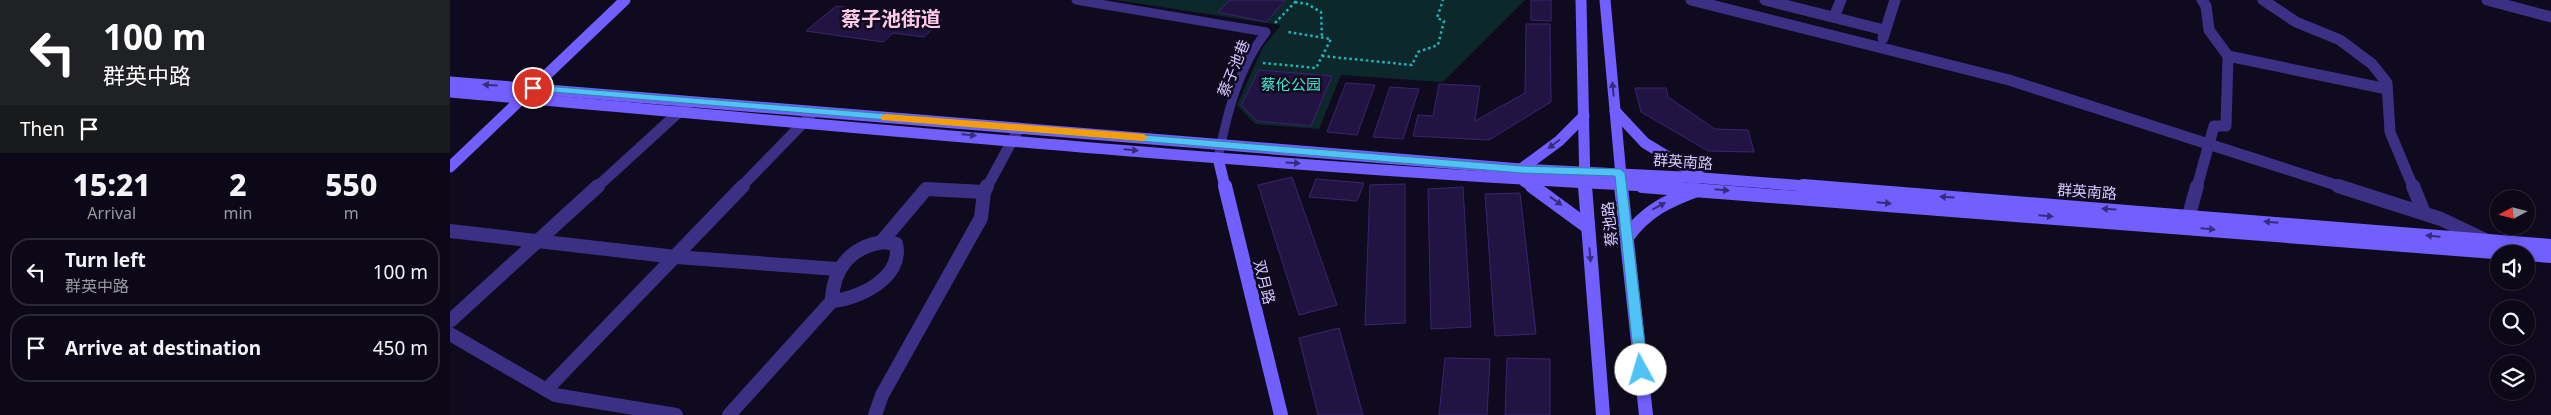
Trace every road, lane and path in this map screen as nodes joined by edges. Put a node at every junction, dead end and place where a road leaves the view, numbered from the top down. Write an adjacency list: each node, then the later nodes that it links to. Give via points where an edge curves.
1 (616, 0): 28 (main road)
2 (625, 0): 28 (main road)
3 (1076, 0): 18 (lane, 蔡子池巷)
4 (1442, 0): 22 (path, via 1437,18 1444,21 1438,45 1418,52 1412,65)
5 (1581, 0): 33 (main road, 蔡池路)
6 (1605, 0): 31 (main road, 蔡池路, one-way to 6)
7 (1695, 0): 21 (street)
8 (1765, 0): 15 (street)
9 (1841, 0): 15 (street)
10 (1895, 0): 17 (street)
11 (2202, 0): 23 (street, via 2206,6 2209,30)
12 (2263, 0): 26 (street, via 2296,22 2340,40 2357,51 2387,83)
13 (2487, 0): 16 (street)
14 (1296, 1): 18 (path); 20 (path, via 1321,12)
15 (1834, 17): 17 (street)
16 (2551, 17)
17 (1884, 30): 21 (street)
18 (1266, 32): 36 (lane, 蔡子池巷, via 1250,55)
19 (1288, 32): 20 (path)
20 (1322, 37): 22 (path, via 1331,39)
21 (1882, 48): 37 (street, via 2009,80)
22 (1322, 56): 24 (path, via 1316,68)
23 (2228, 56): 26 (street); 37 (street, via 2226,126 2214,126)
24 (1263, 63)
25 (450, 82): 28 (main road, one-way to 25)
26 (2387, 89): 46 (street, via 2390,132)
27 (450, 92): 28 (main road)
28 (524, 93): 29 (main road); 30 (main road); 38 (main road); 40 (main road)
29 (690, 102): 30 (street); 32 (main road)
30 (680, 111): 34 (main road); 52 (street)
31 (1615, 111): 43 (main road, 蔡池路); 44 (main road, via 1646,143)
32 (816, 112): 34 (street); 35 (main road)
33 (1584, 116): 41 (main road, one-way to 41); 42 (main road, 蔡池路)
34 (804, 122): 35 (main road, one-way to 35); 58 (street)
35 (1016, 133): 36 (main road); 39 (main road, one-way to 39); 45 (street)
36 (1220, 143): 39 (lane, 蔡子池巷); 41 (main road)
37 (2210, 145): 46 (street); 47 (street)
38 (450, 158)
39 (1218, 158): 41 (main road, one-way to 41); 67 (main road, 双月路)
40 (450, 167)
41 (1521, 175): 42 (main road, 群英南路); 48 (main road, one-way to 48)
42 (1584, 177): 43 (main road, 群英南路); 48 (main road, 蔡池路)
43 (1620, 179): 44 (main road, 群英南路); 50 (main road, 蔡池路)
44 (1703, 183): 47 (main road, 群英南路, one-way to 44); 50 (main road, one-way to 44, via 1640,218 1658,205); 55 (main road, 群英南路, one-way to 55)
45 (984, 192): 51 (street, via 926,189); 66 (street, via 981,218 882,395)
46 (2424, 213): 53 (street)
47 (2189, 215): 53 (main road, 群英南路, one-way to 47)
48 (1588, 227): 68 (main road, 蔡池路, one-way to 68)
49 (450, 232): 52 (street)
50 (1627, 237): 69 (main road, 蔡池路)
51 (883, 240): 59 (street, via 857,252); 60 (street, via 896,244 898,256 886,275 866,291 846,301)
52 (537, 241): 58 (street); 61 (street)
53 (2486, 241): 54 (main road, 群英南路)
54 (2551, 246)
55 (2490, 251)
56 (2535, 255): 57 (main road)
57 (2551, 256)
58 (676, 257): 59 (street); 63 (street)
59 (836, 269): 60 (street, via 830,286)
60 (832, 301): 65 (street)
61 (450, 321)
62 (450, 334): 63 (street)
63 (546, 390): 64 (street, via 555,395)
64 (676, 415)
65 (729, 415)
66 (875, 415)
67 (1281, 415)
68 (1602, 415)
69 (1646, 415)

